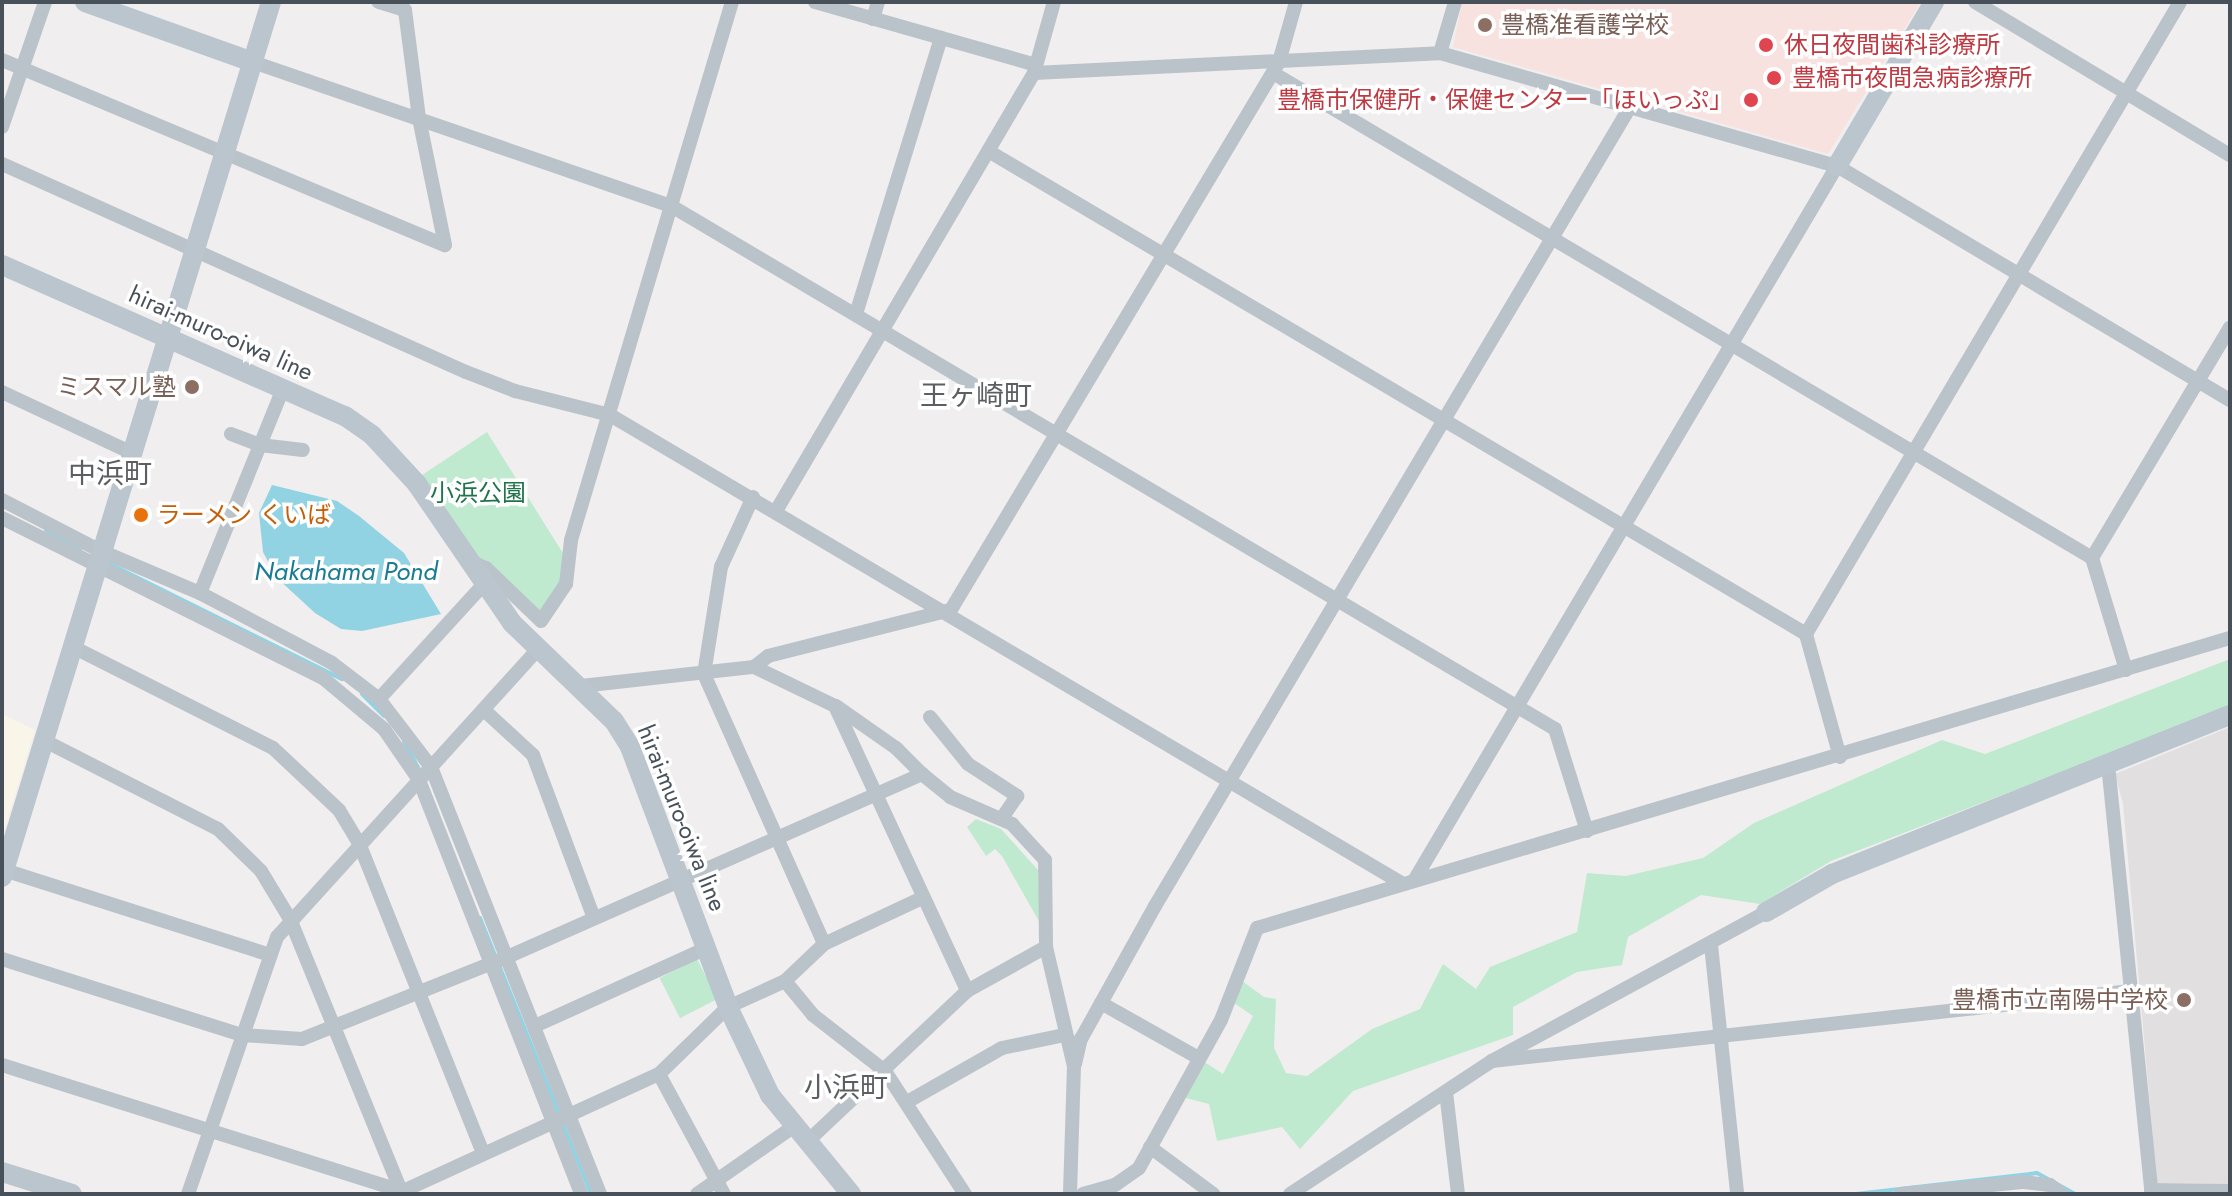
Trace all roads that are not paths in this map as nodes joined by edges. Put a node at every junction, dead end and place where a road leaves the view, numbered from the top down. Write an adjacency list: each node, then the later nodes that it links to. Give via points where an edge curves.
1 (45, 2): 21 (street)
2 (85, 2): 19 (street)
3 (271, 2): 19 (street)
4 (378, 2): 14 (street)
5 (732, 2): 32 (street)
6 (815, 2): 15 (street)
7 (878, 2): 15 (street)
8 (1054, 2): 22 (street)
9 (1296, 2): 20 (street)
10 (1455, 2): 17 (street)
11 (1934, 2): 31 (street)
12 (1975, 2): 23 (street)
13 (2180, 2): 23 (street)
14 (406, 6): 25 (street)
15 (873, 19): 16 (street)
16 (941, 38): 22 (street); 38 (street)
17 (1440, 53): 20 (street); 24 (street)
18 (2, 60): 21 (street)
19 (253, 62): 25 (street); 28 (street)
20 (1276, 68): 22 (street); 33 (street); 35 (street)
21 (23, 69): 26 (street); 28 (street)
22 (1035, 69): 27 (street)
23 (2126, 92): 29 (street); 37 (street)
24 (1630, 107): 31 (street); 33 (street)
25 (419, 118): 28 (street, via 445,245); 32 (street)
26 (2, 127)
27 (990, 152): 35 (street); 40 (street)
28 (225, 154): 34 (street)
29 (2230, 155)
30 (2, 164): 34 (street)
31 (1837, 166): 37 (street); 42 (street)
32 (673, 207): 38 (street); 47 (street)
33 (1552, 240): 42 (street); 48 (street)
34 (192, 250): 41 (street); 47 (street, via 466,372 515,391)
35 (1167, 253): 48 (street); 50 (street)
36 (2, 265): 41 (street, hirai-muro-oiwa line)
37 (2018, 273): 43 (street); 54 (street)
38 (856, 314): 40 (street)
39 (2230, 327): 43 (street)
40 (883, 330): 50 (street); 57 (street)
41 (166, 338): 44 (street, hirai-muro-oiwa line); 53 (street)
42 (1731, 346): 54 (street); 59 (street)
43 (2198, 381): 46 (street); 60 (street)
44 (283, 389): 51 (street); 62 (street, hirai-muro-oiwa line, via 345,416 372,435 417,484)
45 (2, 392): 53 (street)
46 (2230, 400)
47 (610, 415): 55 (street); 62 (street, via 571,540 566,584 546,619 529,614 486,568)
48 (1447, 421): 59 (street); 65 (street)
49 (231, 434): 51 (street)
50 (1060, 434): 65 (street); 66 (street)
51 (260, 445): 52 (street); 64 (street)
52 (303, 450)
53 (130, 452): 61 (street)
54 (1913, 454): 60 (street); 67 (street)
55 (753, 497): 57 (street); 73 (street, via 721,567)
56 (2, 500): 61 (street)
57 (776, 511): 66 (street)
58 (2, 518): 61 (street)
59 (1624, 527): 67 (street); 77 (street)
60 (2092, 558): 72 (street)
61 (99, 559): 64 (street); 69 (street); 86 (street, via 323,678 384,729)
62 (474, 563): 63 (street, hirai-muro-oiwa line)
63 (485, 583): 70 (street, hirai-muro-oiwa line); 75 (street)
64 (200, 593): 75 (street, via 332,663)
65 (1337, 599): 77 (street); 87 (street)
66 (948, 612): 71 (street, via 768,656); 87 (street)
67 (1806, 634): 82 (street)
68 (2230, 638): 72 (street)
69 (73, 647): 81 (street); 92 (street, via 273,748 316,784)
70 (538, 649): 74 (street, hirai-muro-oiwa line); 78 (street)
71 (754, 667): 73 (street); 76 (street)
72 (2126, 670): 82 (street)
73 (704, 674): 74 (street); 91 (street)
74 (581, 686): 94 (street, hirai-muro-oiwa line, via 630,747)
75 (379, 699): 84 (street)
76 (835, 706): 85 (street, via 896,748); 88 (street)
77 (1518, 707): 90 (street, via 1555,729); 95 (street)
78 (484, 710): 84 (street); 98 (street, via 533,755)
79 (2230, 715): 83 (street)
80 (930, 717): 89 (street, via 968,764 1017,796)
81 (45, 741): 93 (street); 99 (street, via 218,829 261,871)
82 (1840, 757): 90 (street)
83 (2108, 764): 97 (street, via 1832,874); 110 (street)
84 (431, 767): 86 (street); 105 (street)
85 (922, 774): 88 (street); 89 (street, via 950,797)
86 (419, 780): 92 (street); 107 (street)
87 (1230, 780): 95 (street); 112 (street)
88 (876, 795): 91 (street); 96 (street)
89 (1002, 818): 102 (street, via 1045,860)
90 (1587, 831): 95 (street)
91 (777, 838): 94 (street); 100 (street)
92 (359, 843): 99 (street); 111 (street)
93 (3, 874): 104 (street)
94 (680, 878): 98 (street); 103 (street, hirai-muro-oiwa line)
95 (1409, 881): 119 (street, via 1257,928 1221,1020)
96 (922, 898): 100 (street); 109 (street)
97 (1766, 912): 101 (street)
98 (594, 918): 105 (street)
99 (290, 919): 104 (street); 115 (street)
100 (824, 944): 108 (street)
101 (1711, 945): 118 (street); 120 (street)
102 (1046, 947): 109 (street); 117 (street)
103 (705, 949): 113 (street, hirai-muro-oiwa line); 114 (street)
104 (268, 954): 116 (street)
105 (507, 957): 107 (street); 114 (street)
106 (2, 959): 116 (street)
107 (490, 963): 111 (street); 128 (street)
108 (785, 981): 113 (street); 123 (street, via 813,1015)
109 (967, 991): 123 (street)
110 (2131, 991): 118 (street); 137 (street)
111 (419, 994): 115 (street); 132 (street)
112 (1101, 1003): 119 (street); 122 (street, via 1081,1039)
113 (728, 1007): 124 (street); 130 (street, hirai-muro-oiwa line, via 770,1095)
114 (535, 1026): 127 (street)
115 (336, 1029): 116 (street, via 302,1039); 138 (street)
116 (242, 1035): 129 (street)
117 (1064, 1035): 122 (street); 126 (street, via 1002,1048)
118 (1720, 1036): 120 (street); 152 (street)
119 (1197, 1057): 131 (street)
120 (1492, 1061): 125 (street)
121 (2, 1065): 129 (street)
122 (1074, 1066): 147 (street)
123 (885, 1071): 126 (street); 130 (street)
124 (659, 1074): 127 (street); 134 (street)
125 (1446, 1092): 150 (street); 151 (street)
126 (907, 1102): 146 (street)
127 (569, 1115): 128 (street); 142 (street)
128 (553, 1122): 132 (street); 141 (street)
129 (209, 1132): 138 (street); 140 (street)
130 (801, 1134): 134 (street); 145 (street, hirai-muro-oiwa line)
131 (1150, 1147): 148 (street, via 1139,1168 1124,1180); 149 (street)
132 (483, 1153): 138 (street)
133 (2, 1172): 139 (street)
134 (716, 1179): 143 (street); 144 (street)
135 (1985, 1190): 153 (street); 154 (street, via 2040,1182)
136 (2230, 1191): 137 (street)
137 (2152, 1192)
138 (406, 1193)
139 (72, 1194)
140 (188, 1194)
141 (581, 1194)
142 (600, 1194)
143 (697, 1194)
144 (724, 1194)
145 (851, 1194)
146 (965, 1194)
147 (1070, 1194)
148 (1083, 1194)
149 (1213, 1194)
150 (1290, 1194)
151 (1458, 1194)
152 (1737, 1194)
153 (1901, 1194)
154 (2062, 1194)

